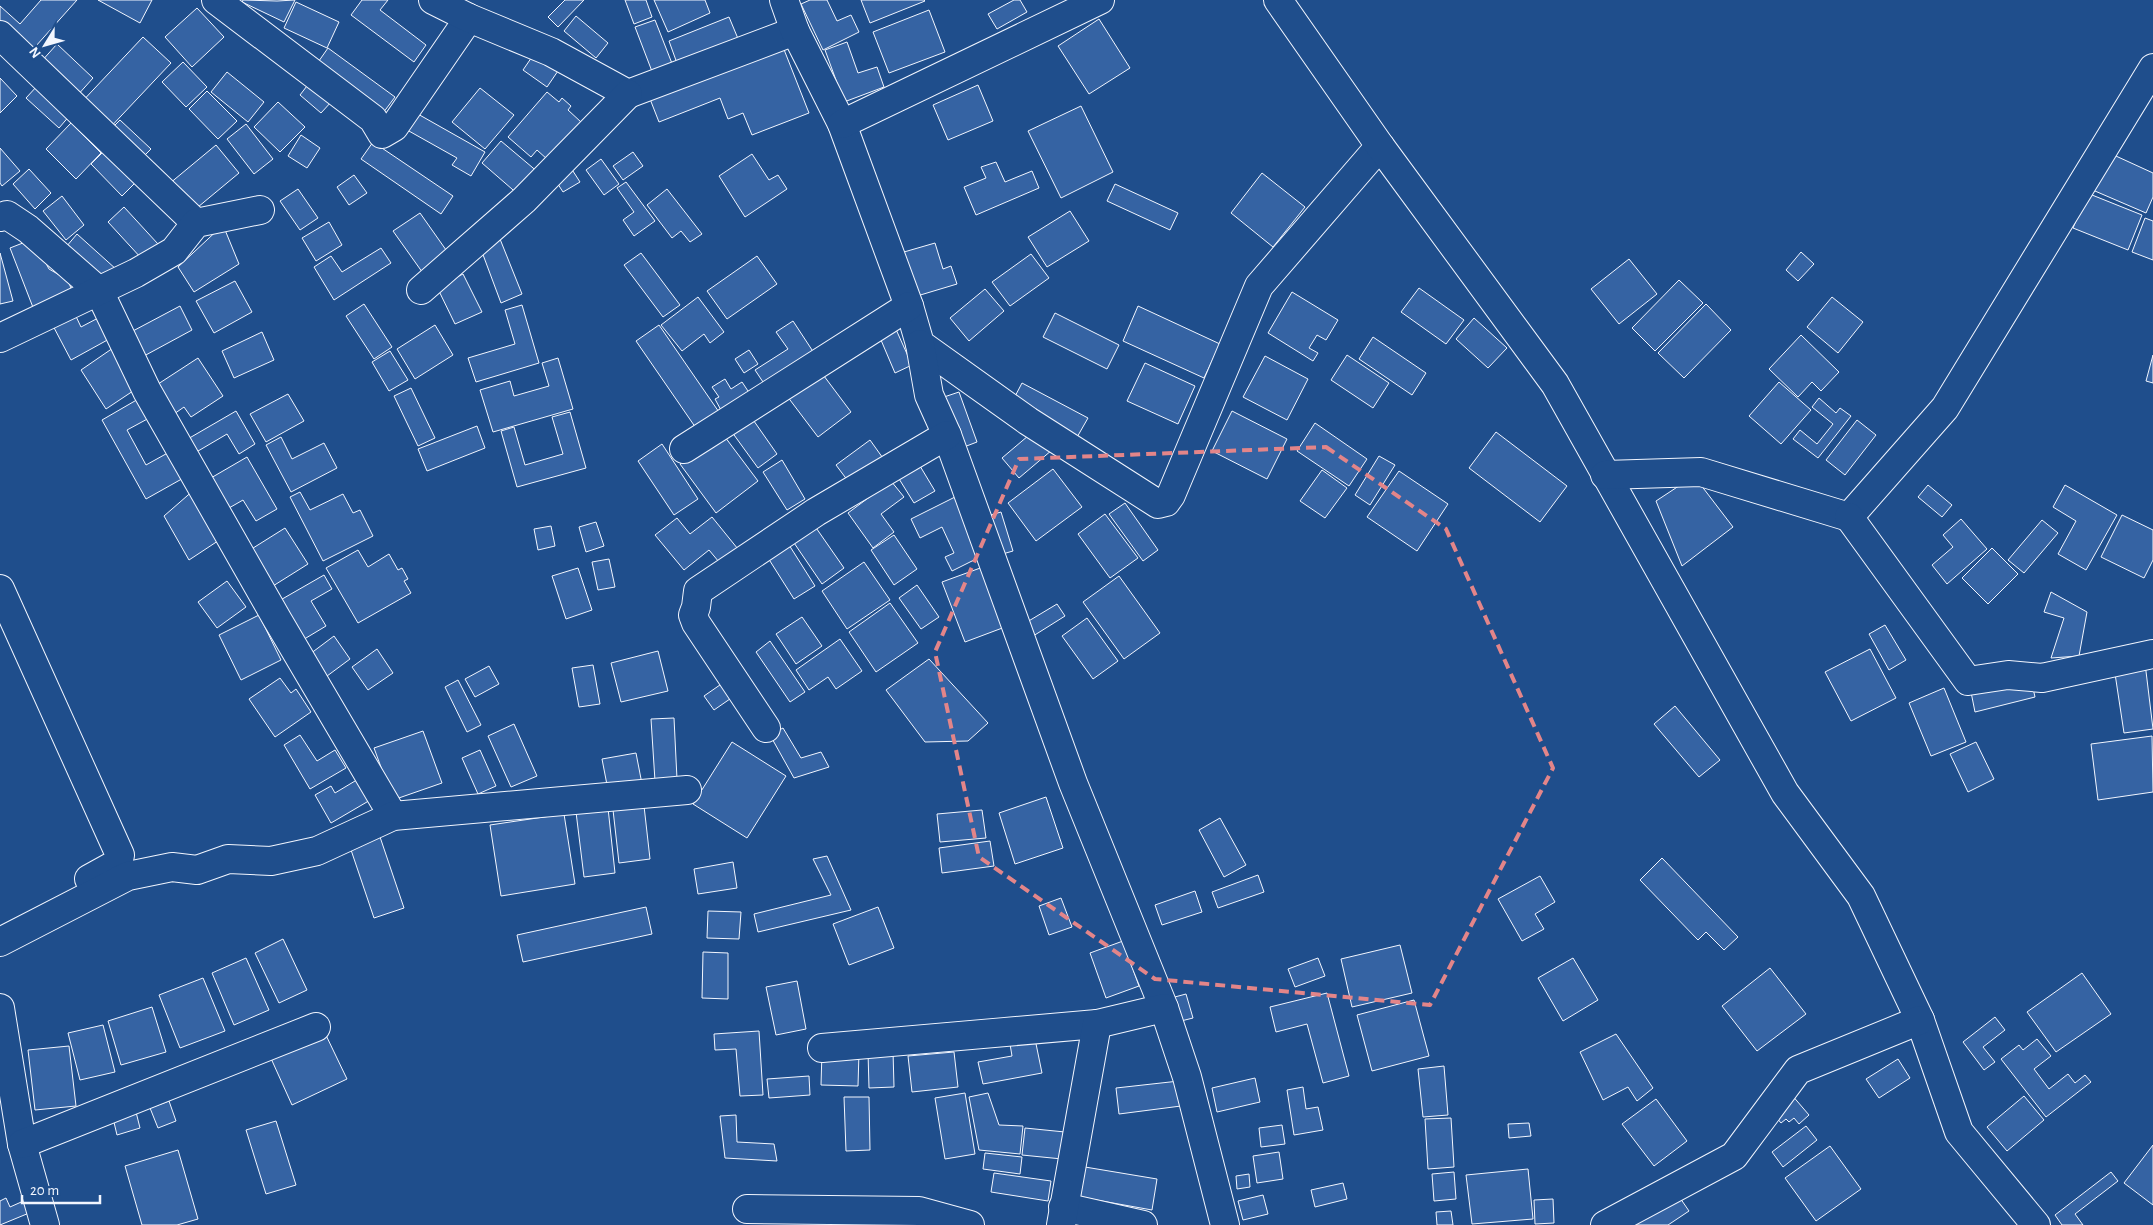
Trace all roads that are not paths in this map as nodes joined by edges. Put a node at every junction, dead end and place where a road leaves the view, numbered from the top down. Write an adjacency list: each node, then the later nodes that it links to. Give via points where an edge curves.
1 (216, 0): 6 (street, via 373,119 382,134 394,127)
2 (433, 0): 6 (street)
3 (784, 0): 7 (street)
4 (1100, 0): 11 (street)
5 (1278, 0): 12 (street)
6 (469, 18): 10 (street, via 551,52)
7 (795, 31): 10 (street); 11 (street)
8 (0, 35): 15 (street)
9 (2153, 68): 24 (street, via 1945,408)
10 (628, 94): 16 (street, via 524,200)
11 (842, 124): 18 (street)
12 (1380, 146): 20 (street, via 1259,286 1166,502 1158,504 1028,421); 23 (street, via 1555,384)
13 (260, 210): 15 (street)
14 (0, 218): 17 (street, via 7,215 28,228)
15 (196, 223): 17 (street, via 174,251)
16 (422, 290)
17 (99, 291): 19 (street); 29 (street, via 147,391)
18 (909, 306): 20 (street); 22 (street)
19 (0, 338)
20 (920, 344): 21 (street, via 930,395)
21 (947, 435): 27 (street, via 816,512 698,592 692,615); 32 (street, via 1073,783)
22 (684, 449)
23 (1605, 476): 24 (street, via 1701,472); 33 (street, via 1785,793 1861,896)
24 (1849, 517): 26 (street, via 1968,681 2008,675 2042,678)
25 (0, 589): 30 (street, via 120,856 118,863)
26 (2153, 654)
27 (766, 728)
28 (687, 790): 29 (street)
29 (393, 816): 30 (street, via 317,851 271,861 228,858 197,870 172,867 128,876)
30 (1, 928)
31 (0, 1008): 37 (street)
32 (1164, 1008): 34 (street); 43 (street, via 1187,1077)
33 (1920, 1020): 44 (street, via 1798,1070 1734,1156); 45 (street, via 1959,1132)
34 (1097, 1024): 36 (street); 39 (street)
35 (316, 1026): 37 (street)
36 (822, 1048)
37 (22, 1144): 40 (street)
38 (747, 1209): 41 (street, via 919,1211)
39 (1062, 1216): 42 (street)
40 (45, 1225)
41 (970, 1225)
42 (1143, 1225)
43 (1225, 1225)
44 (1605, 1225)
45 (2036, 1225)

